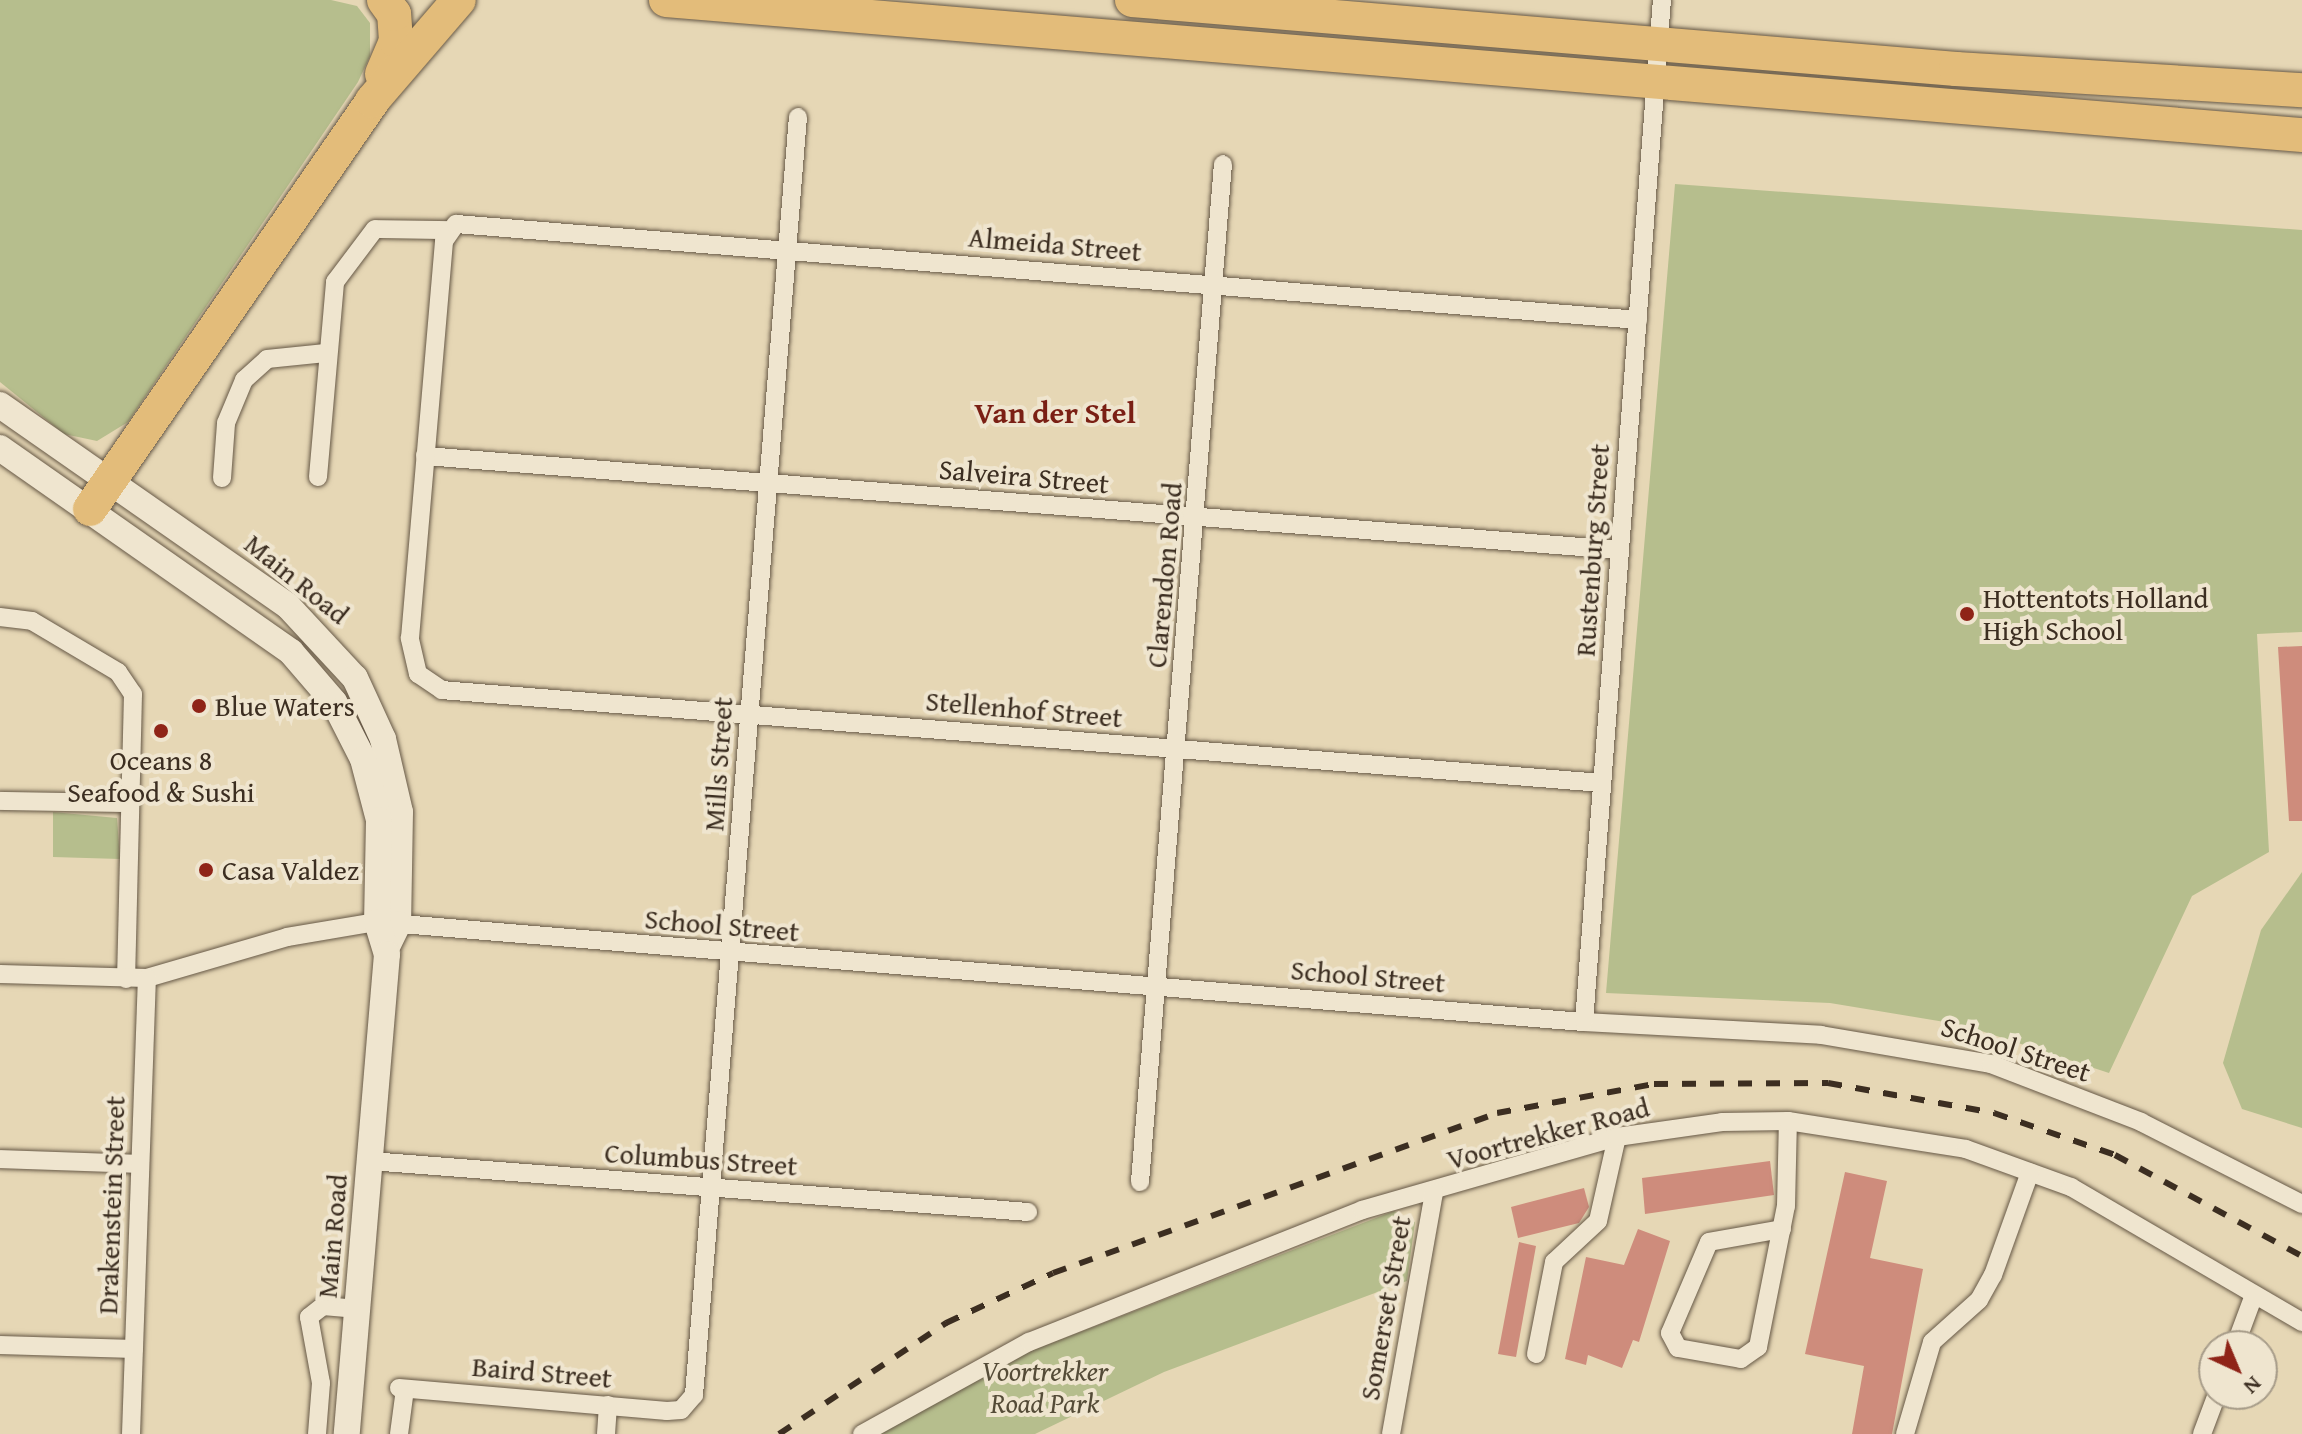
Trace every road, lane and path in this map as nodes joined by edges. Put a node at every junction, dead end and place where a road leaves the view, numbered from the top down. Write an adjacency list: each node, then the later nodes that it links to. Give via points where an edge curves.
1 (384, 0): 9 (highway, via 394,14 396,41)
2 (459, 0): 9 (highway)
3 (666, 0): 7 (highway)
4 (1132, 0): 6 (highway)
5 (1662, 0): 6 (street, Rustenburg Street)
6 (1657, 43): 7 (street, Rustenburg Street); 8 (highway)
7 (1653, 81): 11 (highway); 16 (street, Rustenburg Street)
8 (2302, 90)
9 (372, 101): 23 (highway)
10 (798, 117): 14 (street, Mills Street)
11 (2302, 135)
12 (1223, 164): 15 (street, Clarendon Road)
13 (447, 230): 14 (street, Almeida Street, via 467,222); 17 (street, via 375,229 335,282); 20 (street)
14 (787, 250): 15 (street, Almeida Street); 24 (street, Mills Street)
15 (1214, 286): 16 (street, Almeida Street); 26 (street, Clarendon Road)
16 (1638, 320): 27 (street, Rustenburg Street)
17 (326, 353): 21 (street); 22 (street, via 267,359 244,380 226,423)
18 (0, 405): 23 (main road, Main Road)
19 (0, 448): 25 (main road, Main Road)
20 (425, 456): 24 (street, Salveira Street); 29 (street, Stellenhof Street, via 411,658 418,674 442,690)
21 (318, 477)
22 (222, 478)
23 (110, 481): 25 (highway); 34 (main road, Main Road, via 288,606 355,678 397,793)
24 (769, 483): 26 (street, Salveira Street); 29 (street, Mills Street)
25 (90, 509): 34 (main road, Main Road, via 265,631 334,702 363,759 379,820)
26 (1197, 517): 27 (street, Salveira Street); 30 (street, Clarendon Road)
27 (1619, 550): 31 (street, Rustenburg Street)
28 (0, 617): 33 (street, via 32,621 125,678 134,702)
29 (750, 715): 30 (street, Stellenhof Street); 35 (street, Mills Street)
30 (1177, 750): 31 (street, Stellenhof Street); 39 (street, Clarendon Road)
31 (1602, 783): 40 (street, Rustenburg Street)
32 (0, 801): 33 (street)
33 (130, 803): 38 (street)
34 (387, 931): 35 (street, School Street); 37 (street, School Street, via 314,930); 44 (main road, Main Road)
35 (731, 954): 39 (street, School Street); 48 (street, Mills Street)
36 (0, 974): 38 (street, School Street)
37 (147, 978): 38 (street, School Street); 45 (street, Drakenstein Street)
38 (126, 979)
39 (1159, 987): 40 (street, School Street); 47 (street, Clarendon Road)
40 (1584, 1022): 50 (street, School Street, via 1835,1036 1991,1064 2141,1122)
41 (1788, 1121): 42 (street, Voortrekker Road, via 1722,1122); 46 (street, Voortrekker Road, via 1966,1149); 52 (street)
42 (1617, 1137): 49 (street, Voortrekker Road); 59 (street, via 1598,1221 1554,1262)
43 (0, 1159): 45 (street)
44 (370, 1161): 48 (street, Columbus Street); 54 (main road, Main Road)
45 (140, 1164): 58 (street, Drakenstein Street)
46 (2030, 1172): 53 (street, Voortrekker Road, via 2082,1193); 70 (street, via 2004,1252 1979,1300 1932,1342)
47 (1140, 1182)
48 (713, 1189): 51 (street, Columbus Street); 61 (street, Mills Street, via 698,1376 694,1395)
49 (1434, 1192): 68 (street, Voortrekker Road, via 1362,1210 1029,1342); 69 (street, Somerset Street)
50 (2302, 1204)
51 (1028, 1212)
52 (1782, 1229): 52 (street, via 1754,1353 1741,1359 1678,1348 1670,1333 1709,1242 1726,1234)
53 (2254, 1295): 55 (street, Voortrekker Road); 56 (street)
54 (358, 1309): 64 (street, via 323,1306 309,1317 321,1383); 65 (main road, Main Road)
55 (2302, 1322)
56 (2241, 1330)
57 (0, 1345): 58 (street)
58 (134, 1349): 63 (street, Drakenstein Street)
59 (1536, 1354)
60 (608, 1405): 61 (street, Baird Street); 66 (street, Baird Street, via 402,1389); 67 (street)
61 (681, 1410)
62 (2211, 1410): 71 (street)
63 (131, 1434)
64 (317, 1434)
65 (347, 1434)
66 (399, 1434)
67 (606, 1434)
68 (862, 1434)
69 (1391, 1434)
70 (1905, 1434)
71 (2202, 1434)

